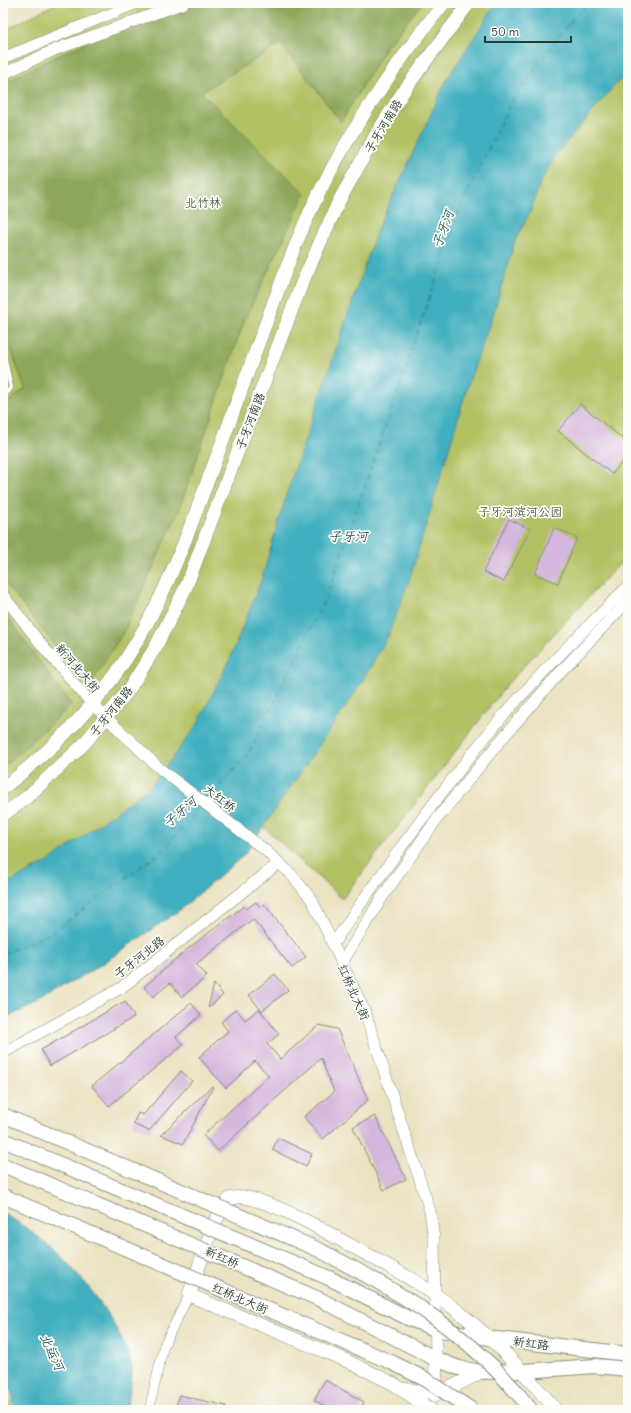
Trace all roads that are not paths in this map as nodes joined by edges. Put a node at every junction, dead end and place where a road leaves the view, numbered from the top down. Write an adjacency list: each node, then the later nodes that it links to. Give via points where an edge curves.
1 (137, 3): 5 (street)
2 (184, 3): 6 (street, via 54,50)
3 (444, 3): 12 (main road, 子牙河南路, via 374,97 317,198 294,248 182,550 153,612)
4 (469, 3): 13 (main road, 子牙河南路, via 403,92 338,202 302,282 186,587 155,648)
5 (3, 58)
6 (3, 74)
7 (3, 352): 8 (lane, via 11,388)
8 (3, 396)
9 (628, 586): 21 (street, via 558,656 493,729 374,882)
10 (3, 595): 14 (street, 新河北大街)
11 (628, 601): 22 (street, via 563,669 436,820 382,896)
12 (107, 685): 13 (main road, via 104,691 108,699 114,702); 14 (main road, 子牙河南路)
13 (123, 698): 15 (main road, 子牙河南路)
14 (92, 704): 15 (street, 新河北大街); 17 (main road, 子牙河南路, via 53,744)
15 (106, 719): 16 (street, 新河北大街); 18 (main road, 子牙河南路, via 60,768)
16 (159, 768): 19 (street, 大红桥)
17 (3, 788)
18 (3, 815)
19 (265, 850): 20 (street, 红桥北大街)
20 (279, 862): 21 (street, 红桥北大街, via 312,900); 23 (street, 子牙河北路, via 121,988)
21 (333, 944): 22 (street, 红桥北大街)
22 (341, 964): 28 (street, 红桥北大街, via 365,1012 430,1211 434,1239)
23 (3, 1053)
24 (3, 1115): 43 (main road, bridge, via 317,1249 366,1274 409,1299 450,1328 488,1362)
25 (3, 1140): 30 (main road, 新红桥, bridge, via 329,1278)
26 (3, 1165): 33 (main road, 新红桥, bridge, via 319,1300)
27 (3, 1196): 42 (main road, 红桥北大街, bridge, via 393,1363 425,1379)
28 (435, 1294): 29 (main road, via 300,1218 242,1197 229,1199 214,1223); 30 (street, 红桥北大街); 31 (main road)
29 (189, 1295): 37 (main road, via 343,1359); 39 (street, via 164,1345)
30 (435, 1329): 31 (main road, 新红路); 33 (street, 红桥北大街)
31 (490, 1338): 32 (main road, 新红路); 36 (main road)
32 (628, 1354)
33 (436, 1359): 35 (main road, 新红路, via 459,1368); 38 (main road)
34 (628, 1369): 36 (main road, 新红路, via 596,1366)
35 (481, 1372): 36 (main road, 新红路); 38 (main road)
36 (524, 1372): 44 (main road)
37 (394, 1384): 38 (main road, via 413,1391); 40 (main road)
38 (434, 1393): 41 (main road)
39 (149, 1410)
40 (431, 1410)
41 (440, 1410)
42 (472, 1410)
43 (531, 1410)
44 (556, 1410)

